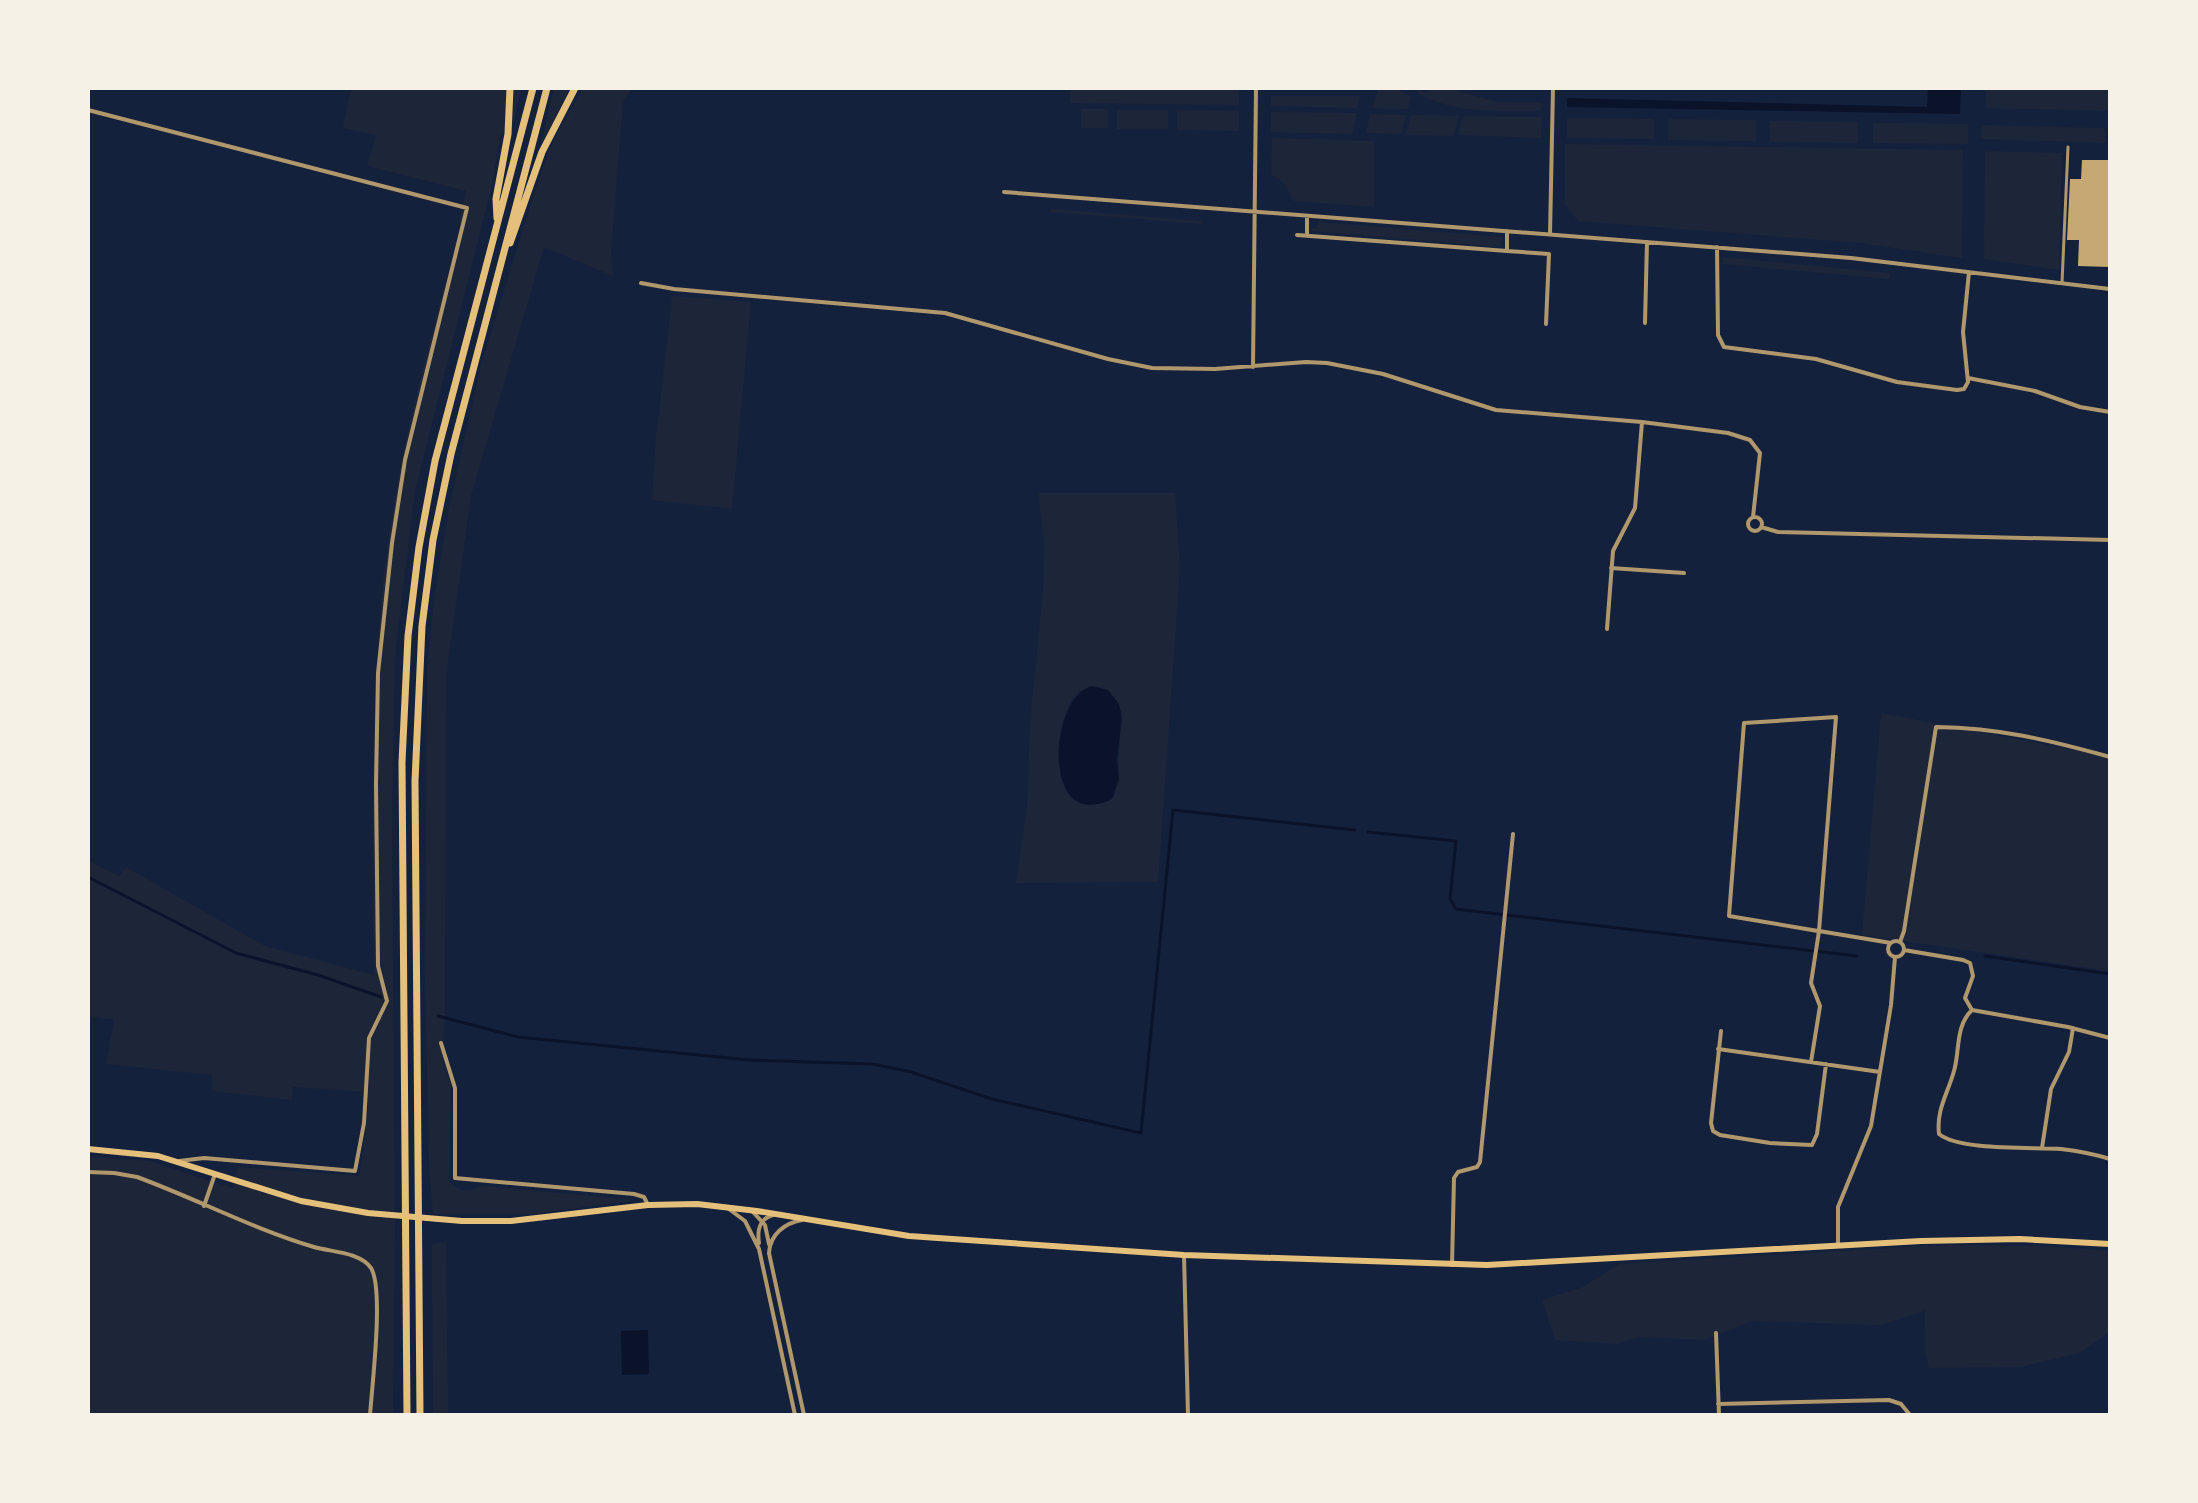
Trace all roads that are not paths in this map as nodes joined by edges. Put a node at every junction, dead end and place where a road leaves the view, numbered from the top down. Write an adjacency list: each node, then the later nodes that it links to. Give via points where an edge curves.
1 (510, 88): 12 (highway)
2 (533, 88): 12 (highway)
3 (547, 88): 24 (highway)
4 (575, 88): 24 (highway, via 542,152)
5 (1256, 88): 10 (street)
6 (1553, 88): 14 (street)
7 (88, 110): 56 (street, via 467,208 405,460 392,543 378,673 376,785 378,966 387,1001 369,1038 355,1171 204,1158)
8 (2068, 147): 22 (street)
9 (1004, 192): 10 (street)
10 (1255, 211): 11 (street); 27 (street)
11 (1307, 216): 13 (street); 16 (street)
12 (498, 221): 75 (highway, via 432,478 407,654 402,762)
13 (1507, 231): 14 (street); 19 (street)
14 (1550, 234): 17 (street)
15 (1297, 235): 16 (street)
16 (1307, 236): 19 (street)
17 (1647, 242): 18 (street); 25 (street)
18 (1717, 247): 20 (street); 28 (street, via 1718,335 1724,347 1816,359 1919,385 1961,390)
19 (1507, 251): 26 (street, via 1549,254)
20 (1969, 272): 22 (street); 28 (street, via 1963,332)
21 (641, 283): 27 (street, via 936,311 1146,367)
22 (2062, 283): 23 (street)
23 (2110, 289)
24 (487, 313): 76 (highway, via 441,499 418,687)
25 (1645, 323)
26 (1546, 324)
27 (1253, 367): 30 (street, via 1327,363 1383,374 1496,410)
28 (1968, 378): 29 (street)
29 (2110, 412)
30 (1642, 422): 31 (street, via 1728,433 1753,443 1761,460); 34 (street, via 1635,508 1615,546)
31 (1753, 517): 32 (street, via 1761,520); 32 (street, via 1749,528)
32 (1761, 527): 33 (street, via 1778,532)
33 (2110, 540)
34 (1611, 568): 35 (street); 36 (street)
35 (1684, 573)
36 (1607, 629)
37 (2110, 757): 40 (street, via 2030,736 1936,727)
38 (1513, 834): 71 (street, via 1480,1162 1454,1178)
39 (1819, 931): 39 (street, via 1836,717 1744,723 1729,916); 41 (street); 50 (street, via 1811,983 1820,1006)
40 (1900, 942): 41 (street); 42 (street)
41 (1891, 943): 43 (street, via 1889,951)
42 (1904, 950): 43 (street); 44 (street, via 1970,963 1973,976 1965,998)
43 (1895, 957): 52 (street)
44 (1972, 1010): 45 (street); 53 (street, via 1961,1025 1939,1134 1997,1147)
45 (2073, 1028): 47 (street); 53 (street, via 2069,1052 2051,1089)
46 (1721, 1031): 49 (street)
47 (2110, 1038)
48 (441, 1043): 59 (street, via 455,1088 455,1178 634,1194)
49 (1718, 1049): 50 (street); 51 (street, via 1713,1131 1770,1143 1813,1143)
50 (1811, 1062): 51 (street)
51 (1826, 1064): 52 (street)
52 (1880, 1072): 67 (street, via 1866,1142 1836,1212)
53 (2042, 1148): 55 (street)
54 (88, 1149): 56 (main road)
55 (2110, 1159)
56 (179, 1161): 58 (main road)
57 (88, 1172): 60 (street, via 137,1177)
58 (215, 1173): 59 (main road, via 309,1203 445,1219 526,1220); 60 (street)
59 (648, 1205): 61 (main road)
60 (204, 1206): 74 (street, via 370,1267 376,1283)
61 (723, 1206): 62 (main road); 69 (street, via 745,1221)
62 (751, 1210): 63 (main road); 65 (street)
63 (779, 1215): 64 (main road); 65 (street)
64 (806, 1219): 68 (street, via 787,1225); 70 (main road, via 909,1236)
65 (763, 1220): 68 (street); 69 (street)
66 (2110, 1244): 67 (main road, via 1994,1239)
67 (1838, 1245): 71 (main road)
68 (769, 1246): 78 (street)
69 (759, 1249): 77 (street)
70 (1184, 1255): 71 (main road); 79 (street)
71 (1452, 1265)
72 (1716, 1333): 73 (street)
73 (1718, 1404): 80 (street); 81 (street, via 1889,1400)
74 (370, 1415)
75 (407, 1415)
76 (420, 1415)
77 (795, 1415)
78 (804, 1415)
79 (1188, 1415)
80 (1719, 1415)
81 (1910, 1415)

